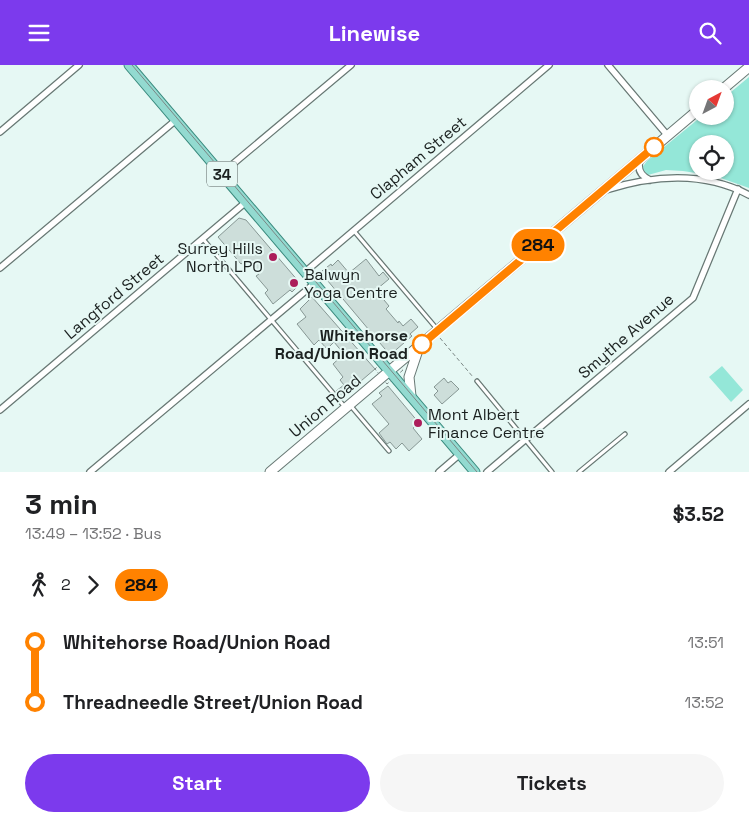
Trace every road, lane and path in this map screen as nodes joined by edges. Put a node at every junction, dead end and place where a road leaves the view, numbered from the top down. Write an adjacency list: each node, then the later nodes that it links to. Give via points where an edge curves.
1 (79, 65): 10 (street)
2 (129, 65): 9 (main road, 34)
3 (351, 65): 13 (street)
4 (549, 65): 19 (street, Clapham Street)
5 (608, 65): 11 (street)
6 (749, 67): 7 (main road)
7 (734, 80)
8 (689, 118): 11 (main road, Union Road)
9 (176, 120): 13 (main road, 34); 21 (street)
10 (0, 132)
11 (668, 135): 12 (main road, Union Road)
12 (640, 159): 14 (street, via 640,172); 16 (main road, Union Road)
13 (221, 174): 18 (main road, 34)
14 (650, 180): 15 (street, via 684,177 711,180); 16 (street)
15 (738, 189): 17 (street); 34 (street, Smythe Avenue, via 692,298)
16 (599, 193): 25 (main road, Union Road)
17 (749, 195)
18 (246, 202): 20 (street, Langford Street); 22 (main road, 34)
19 (353, 231): 22 (street, Clapham Street); 25 (lane)
20 (203, 239): 24 (lane); 32 (street, Langford Street)
21 (0, 268)
22 (305, 272): 23 (main road, 34)
23 (314, 283): 24 (street); 27 (main road, 34)
24 (272, 319): 31 (lane); 37 (street)
25 (436, 331): 26 (main road, Union Road); 28 (path)
26 (419, 346): 27 (main road, Union Road); 29 (main road, via 409,377)
27 (389, 371): 29 (main road, 34); 31 (main road, Union Road)
28 (477, 381): 34 (lane)
29 (411, 396): 36 (main road, 34)
30 (749, 404): 44 (street)
31 (348, 406): 35 (lane); 38 (main road, Union Road)
32 (0, 410)
33 (625, 433): 43 (lane)
34 (526, 440): 41 (street, Smythe Avenue); 42 (lane)
35 (389, 451)
36 (460, 454): 39 (street); 40 (main road, 34)
37 (90, 472)
38 (270, 472)
39 (439, 472)
40 (475, 472)
41 (488, 472)
42 (552, 472)
43 (579, 472)
44 (669, 472)

